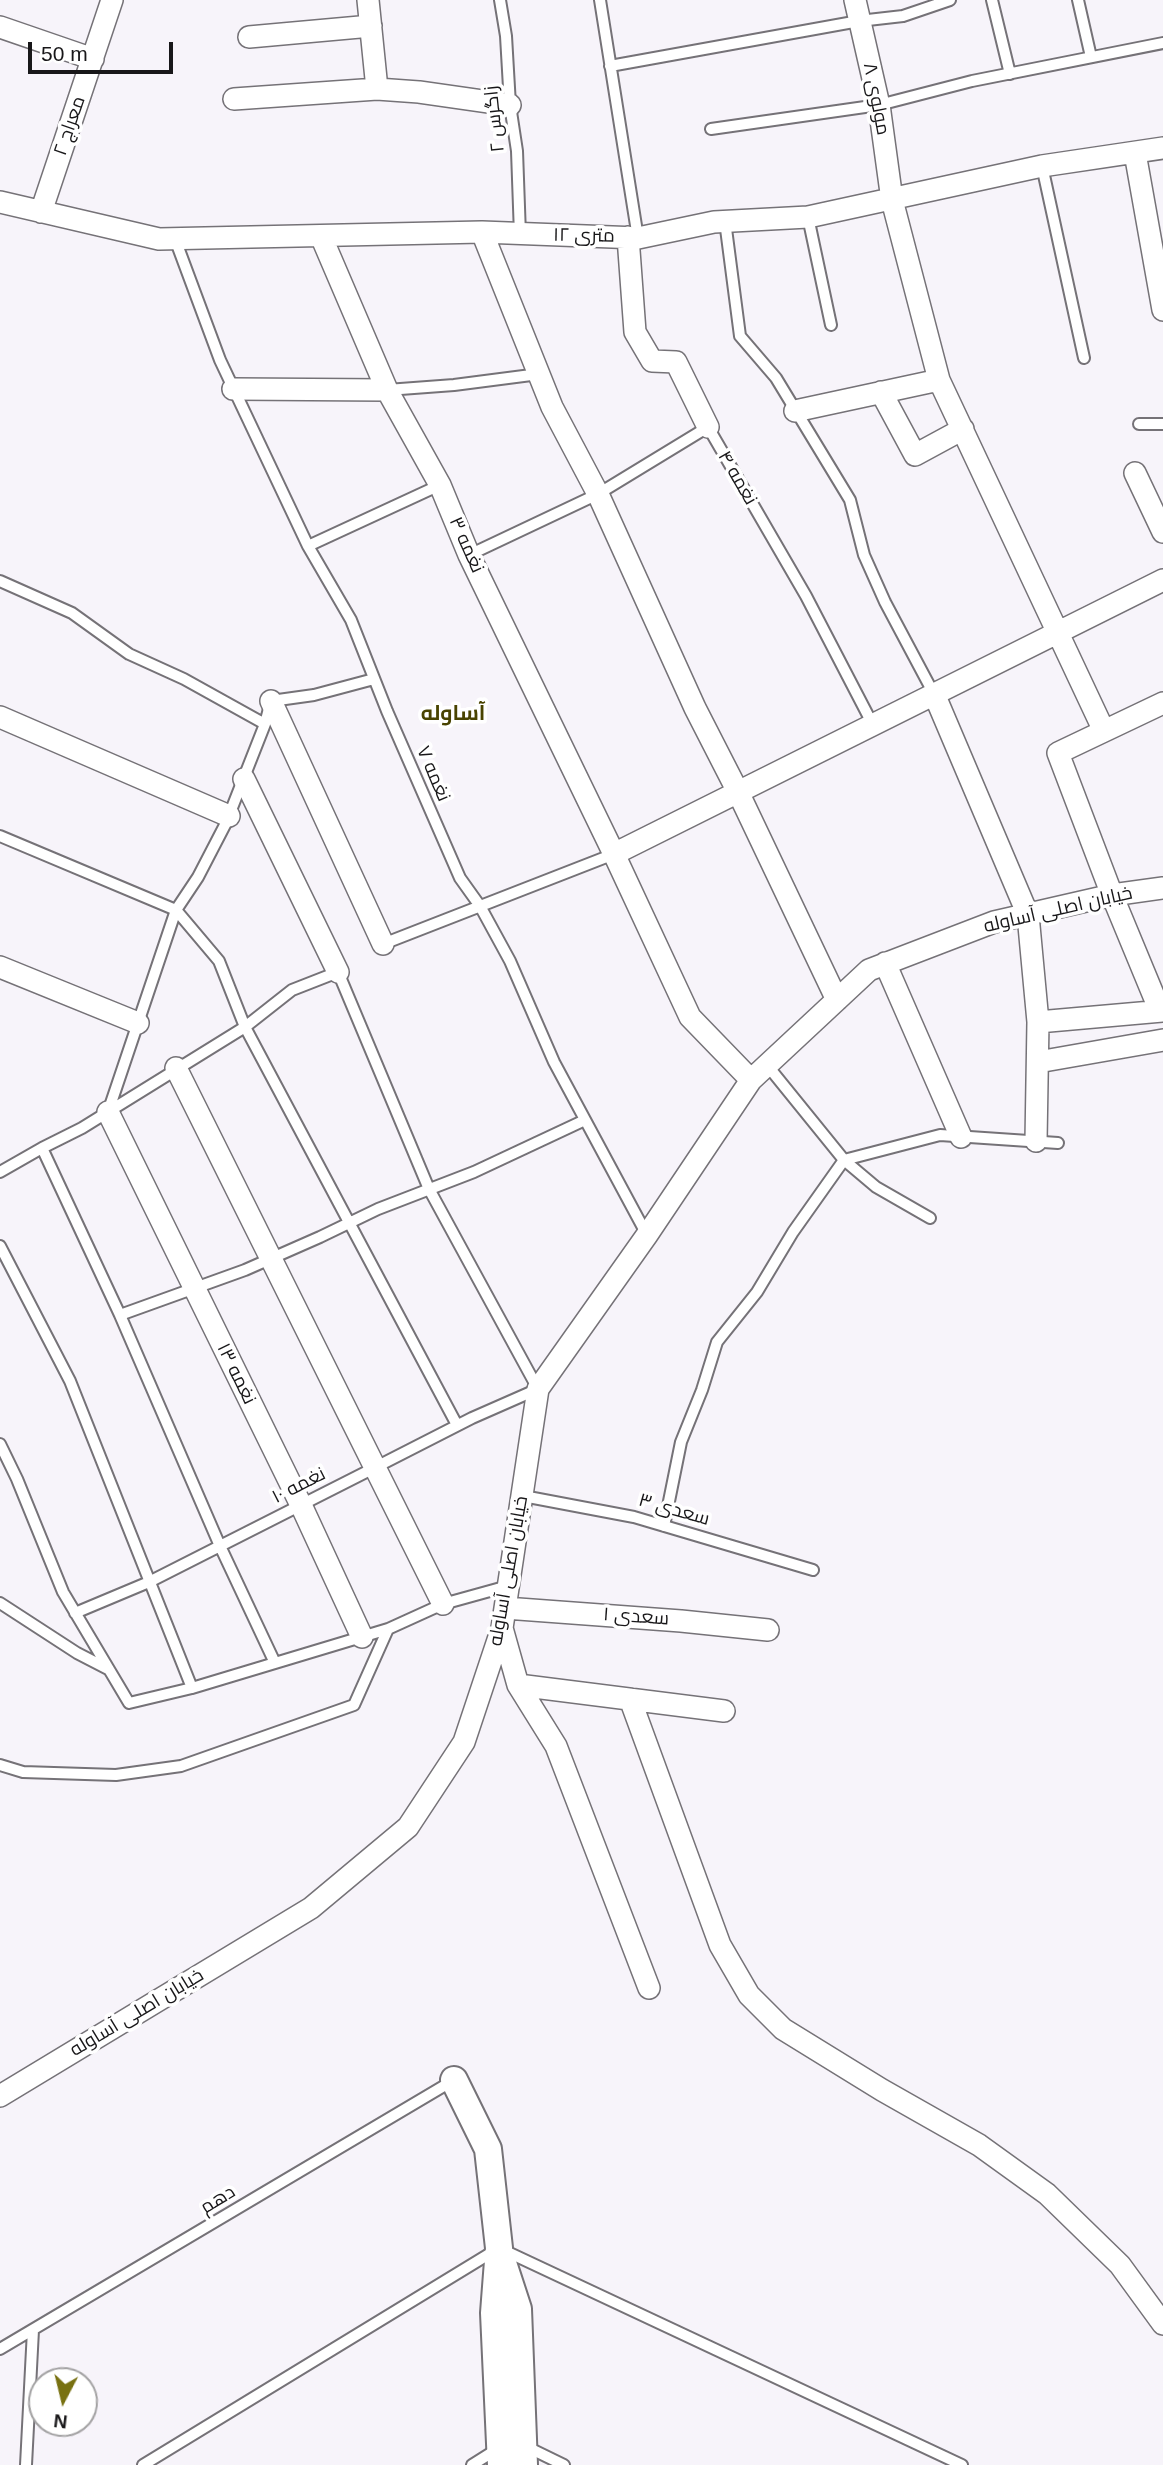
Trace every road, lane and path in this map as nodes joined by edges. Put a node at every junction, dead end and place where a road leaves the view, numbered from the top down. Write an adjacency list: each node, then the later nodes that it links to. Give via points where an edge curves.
1 (112, 0): 14 (street, معراج ۲)
2 (368, 0): 9 (street)
3 (500, 0): 19 (lane, زاگرس ۲)
4 (600, 0): 15 (lane)
5 (950, 0): 8 (lane, via 903,16)
6 (992, 0): 16 (lane)
7 (1079, 0): 13 (lane)
8 (857, 10): 15 (lane); 20 (street, مولوی ۸)
9 (371, 26): 11 (street); 17 (street)
10 (0, 27): 14 (street)
11 (249, 37)
12 (1163, 43): 13 (lane)
13 (1091, 57): 16 (lane)
14 (93, 60): 27 (street, معراج ۲)
15 (610, 66): 33 (lane)
16 (1010, 74): 20 (lane)
17 (377, 89): 18 (street); 19 (street)
18 (234, 99)
19 (510, 105): 31 (lane, زاگرس ۲)
20 (879, 105): 21 (lane); 25 (street, مولوی ۸)
21 (711, 129)
22 (1163, 148): 23 (street, ۱۲ متری)
23 (1135, 153): 24 (street, ۱۲ متری); 35 (street)
24 (1042, 166): 25 (street, ۱۲ متری); 37 (lane)
25 (892, 200): 28 (street, ۱۲ متری); 39 (street, مولوی ۸)
26 (0, 202): 27 (street, ۱۲ متری)
27 (41, 212): 34 (street, ۱۲ متری)
28 (808, 217): 29 (street, ۱۲ متری); 36 (lane)
29 (725, 221): 33 (street, ۱۲ متری); 43 (lane, via 740,335 776,378)
30 (482, 232): 31 (street, ۱۲ متری); 32 (street, ۱۲ متری); 38 (street)
31 (520, 235): 33 (street, ۱۲ متری)
32 (320, 236): 34 (street, ۱۲ متری); 41 (street, نغمه ۳)
33 (633, 237): 46 (street, نغمه ۴, via 635,332 652,361 676,362)
34 (175, 239): 40 (lane, نغمه ۷)
35 (1163, 310)
36 (831, 325)
37 (1084, 358)
38 (539, 374): 41 (lane); 50 (street)
39 (939, 380): 42 (street); 47 (street, مولوی ۸)
40 (233, 389): 41 (street); 52 (lane, نغمه ۷)
41 (387, 390): 49 (street, نغمه ۳)
42 (881, 393): 43 (street); 47 (street, via 915,455)
43 (795, 411): 58 (lane, via 850,500 864,555)
44 (1139, 424): 45 (lane)
45 (1163, 424)
46 (708, 427): 50 (lane); 63 (lane, نغمه ۴, via 806,596)
47 (963, 429): 56 (street, مولوی ۸)
48 (1135, 473): 51 (street)
49 (440, 485): 52 (lane); 53 (street, نغمه ۳)
50 (598, 494): 53 (lane); 66 (street)
51 (1163, 532)
52 (308, 546): 57 (lane, نغمه ۷, via 351,620)
53 (469, 555): 69 (street, نغمه ۳)
54 (1163, 580): 56 (street)
55 (0, 581): 62 (lane, via 72,613 129,654)
56 (1057, 632): 58 (street); 64 (street, مولوی ۸)
57 (374, 679): 59 (lane); 72 (lane, نغمه ۷, via 460,878)
58 (934, 696): 63 (street); 74 (street)
59 (271, 701): 62 (lane); 75 (street)
60 (1163, 704): 64 (street)
61 (0, 717): 67 (street)
62 (265, 724): 65 (lane)
63 (873, 725): 66 (street)
64 (1104, 731): 71 (street, via 1058,753)
65 (244, 779): 67 (lane); 78 (street)
66 (738, 792): 69 (street); 79 (street)
67 (229, 816): 73 (lane)
68 (0, 836): 73 (lane)
69 (614, 854): 72 (lane); 88 (street, via 690,1017)
70 (1163, 888): 71 (street, خیابان اصلی آساوله)
71 (1112, 895): 74 (street, خیابان اصلی آساوله); 80 (street)
72 (480, 906): 75 (lane); 90 (lane, نغمه ۷)
73 (176, 910): 82 (lane); 83 (lane, via 219,961)
74 (1028, 915): 76 (street, خیابان اصلی آساوله, via 994,922); 81 (street)
75 (383, 944)
76 (886, 963): 79 (street, خیابان اصلی آساوله, via 869,970); 91 (street)
77 (0, 967): 82 (street)
78 (338, 972): 83 (lane, via 292,990); 97 (lane)
79 (837, 1000): 86 (street, خیابان اصلی آساوله)
80 (1162, 1011): 81 (street)
81 (1038, 1022): 85 (street)
82 (138, 1023): 89 (lane)
83 (245, 1027): 87 (lane); 99 (lane)
84 (1163, 1040): 85 (street)
85 (1038, 1062): 92 (street)
86 (768, 1065): 88 (street, خیابان اصلی آساوله); 95 (lane)
87 (176, 1069): 89 (lane); 102 (street)
88 (751, 1080): 100 (street, خیابان اصلی آساوله)
89 (108, 1112): 94 (lane); 103 (street, نغمه ۱۳)
90 (584, 1120): 97 (lane); 100 (lane, نغمه ۷)
91 (961, 1136): 92 (lane); 95 (lane, via 940,1135)
92 (1036, 1142): 93 (lane)
93 (1058, 1143)
94 (42, 1148): 96 (lane); 104 (lane)
95 (844, 1160): 98 (lane, via 876,1187); 111 (lane, via 757,1292 717,1342 681,1442)
96 (0, 1171)
97 (429, 1189): 99 (lane); 105 (lane)
98 (930, 1218)
99 (351, 1222): 102 (lane); 106 (lane)
100 (647, 1235): 105 (street, خیابان اصلی آساوله)
101 (0, 1246): 114 (lane, via 70,1381)
102 (271, 1259): 103 (lane); 108 (street)
103 (194, 1288): 104 (lane); 110 (street, نغمه ۱۳)
104 (120, 1314): 112 (lane)
105 (538, 1389): 106 (lane, نغمه ۱۰); 109 (street, خیابان اصلی آساوله)
106 (457, 1425): 108 (lane, نغمه ۱۰)
107 (0, 1444): 118 (lane)
108 (376, 1467): 110 (lane, نغمه ۱۰); 117 (street)
109 (523, 1496): 111 (lane, سعدی ۳); 115 (street, خیابان اصلی آساوله)
110 (300, 1505): 112 (lane, نغمه ۱۰); 122 (street, نغمه ۱۳)
111 (664, 1526): 113 (lane, سعدی ۳)
112 (220, 1546): 114 (lane, نغمه ۱۰); 123 (lane)
113 (813, 1570)
114 (149, 1582): 118 (lane, نغمه ۱۰); 126 (lane)
115 (509, 1586): 117 (lane); 119 (street, خیابان اصلی آساوله)
116 (0, 1603): 124 (lane)
117 (443, 1604): 120 (lane)
118 (75, 1613): 124 (lane)
119 (503, 1618): 121 (street, سعدی ۱, via 681,1621); 125 (street); 132 (street, خیابان اصلی آساوله, via 464,1742 408,1827 311,1908)
120 (388, 1629): 122 (lane); 129 (lane, via 354,1705 181,1766 116,1775 23,1772)
121 (768, 1630)
122 (362, 1637): 123 (lane)
123 (275, 1663): 126 (lane)
124 (110, 1670): 126 (lane, via 129,1703)
125 (518, 1685): 127 (street); 130 (street, via 556,1746)
126 (192, 1688)
127 (630, 1699): 128 (street); 134 (street, via 720,1945 749,1995 783,2029 979,2145 1047,2193 1120,2265)
128 (724, 1711)
129 (0, 1765)
130 (649, 1988)
131 (454, 2080): 133 (street, via 488,2149); 135 (lane, دهم)
132 (0, 2096)
133 (499, 2248): 137 (street, via 517,2309); 139 (lane); 142 (lane)
134 (1163, 2324)
135 (33, 2330): 136 (lane, دهم); 138 (lane)
136 (0, 2349)
137 (512, 2455): 140 (lane); 141 (lane)
138 (26, 2465)
139 (143, 2465)
140 (472, 2465)
141 (564, 2465)
142 (962, 2465)

